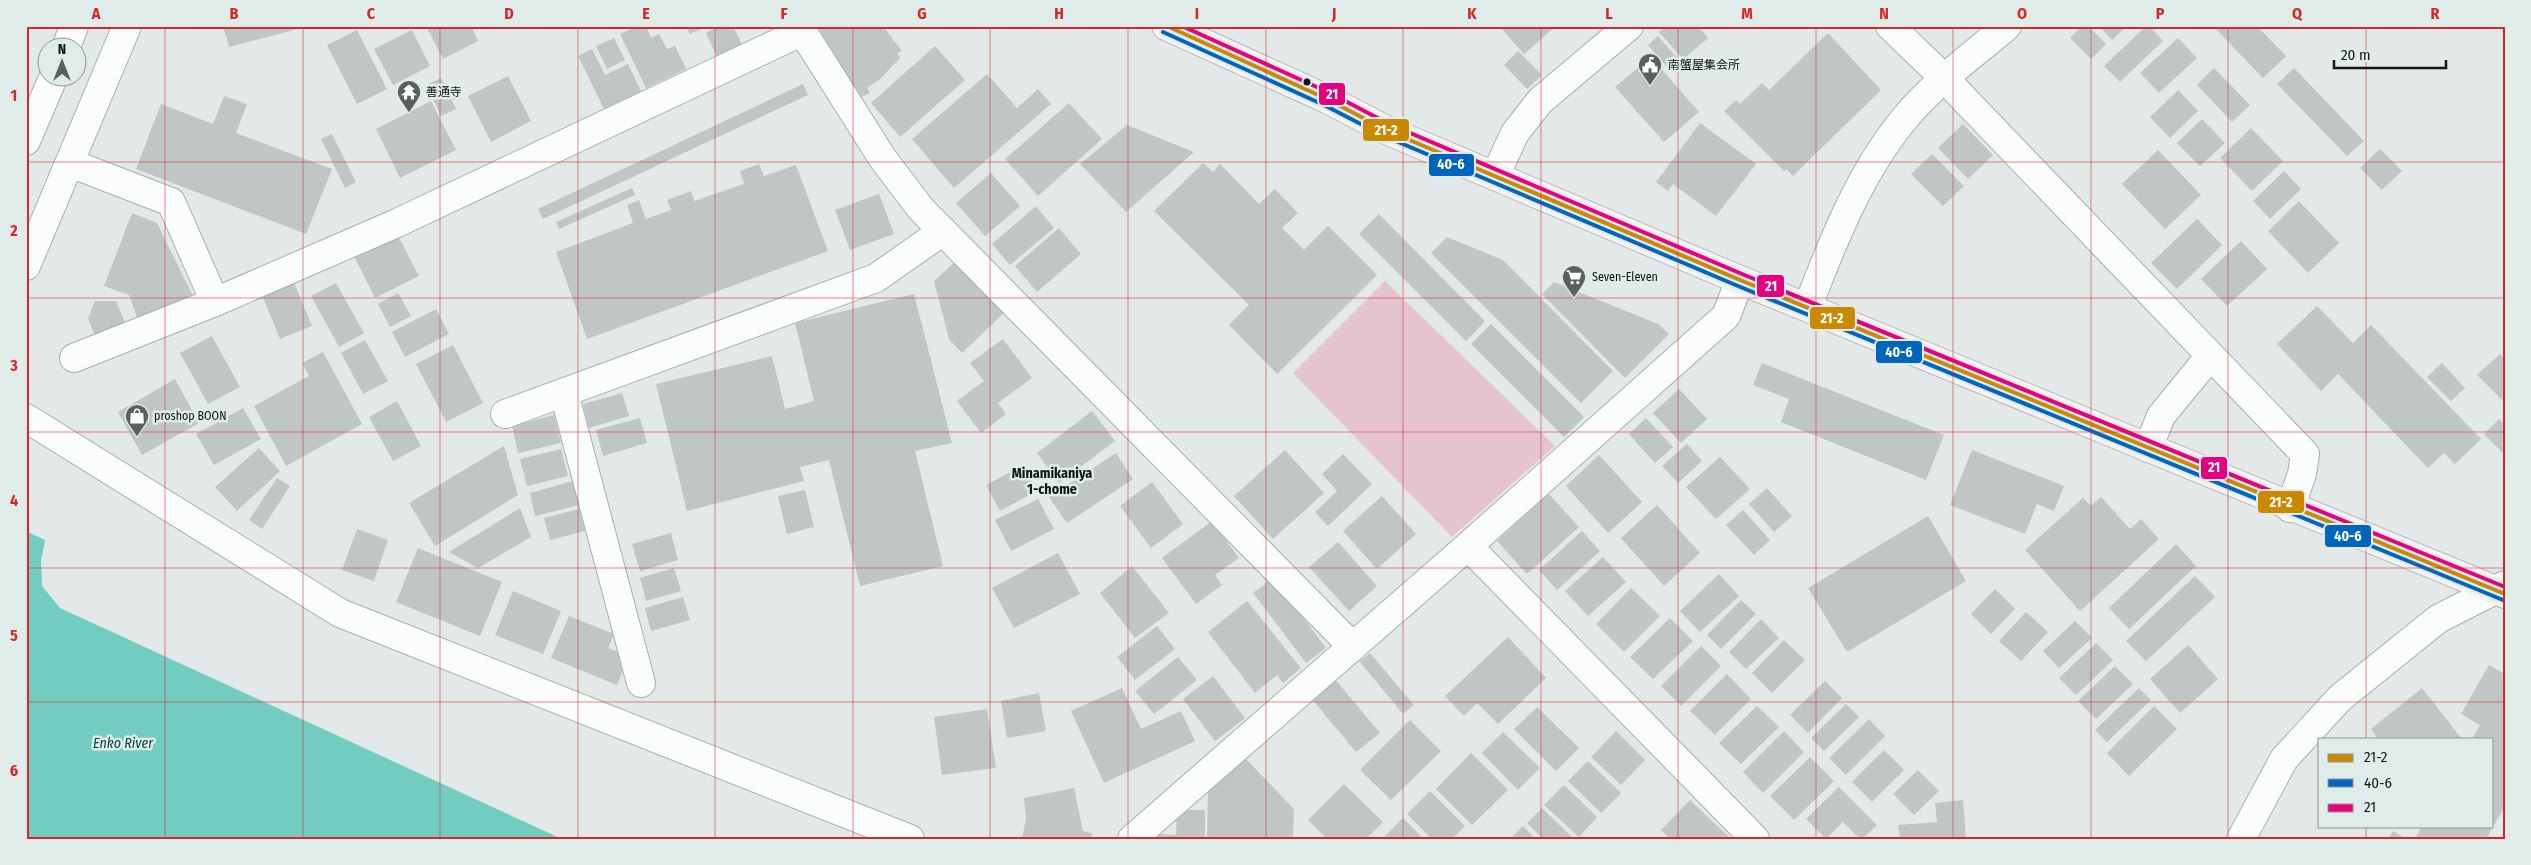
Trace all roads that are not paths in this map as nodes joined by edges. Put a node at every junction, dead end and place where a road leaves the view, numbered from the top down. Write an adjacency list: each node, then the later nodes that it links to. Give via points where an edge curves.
1 (74, 26): 8 (street)
2 (127, 26): 12 (street)
3 (1166, 26): 13 (main road, via 1327,99 1386,130)
4 (1629, 26): 13 (street, via 1540,101 1515,132)
5 (1890, 26): 9 (street)
6 (2007, 26): 9 (street)
7 (800, 29): 14 (street, via 883,159); 17 (street, via 406,218)
8 (70, 38)
9 (1945, 79): 18 (street, via 1907,116 1880,151 1831,244); 19 (street)
10 (49, 88): 11 (street)
11 (26, 141)
12 (70, 162): 15 (street); 17 (street, via 171,202)
13 (1495, 176): 16 (main road)
14 (943, 231): 21 (street, via 876,278); 28 (street)
15 (26, 266)
16 (1740, 280): 18 (main road); 26 (street, via 1726,316)
17 (215, 302): 20 (street)
18 (1808, 306): 24 (main road)
19 (2210, 356): 24 (street, via 2161,416); 25 (street, via 2304,454 2302,474)
20 (74, 358)
21 (564, 393): 22 (street); 29 (street)
22 (505, 414)
23 (26, 418): 30 (street, via 340,613)
24 (2148, 448): 25 (main road)
25 (2290, 508): 27 (main road)
26 (1468, 546): 28 (street); 32 (street)
27 (2501, 590): 33 (street, via 2438,620 2340,698 2284,759)
28 (1353, 647): 31 (street)
29 (641, 683)
30 (910, 839)
31 (1132, 839)
32 (1756, 839)
33 (2241, 839)

